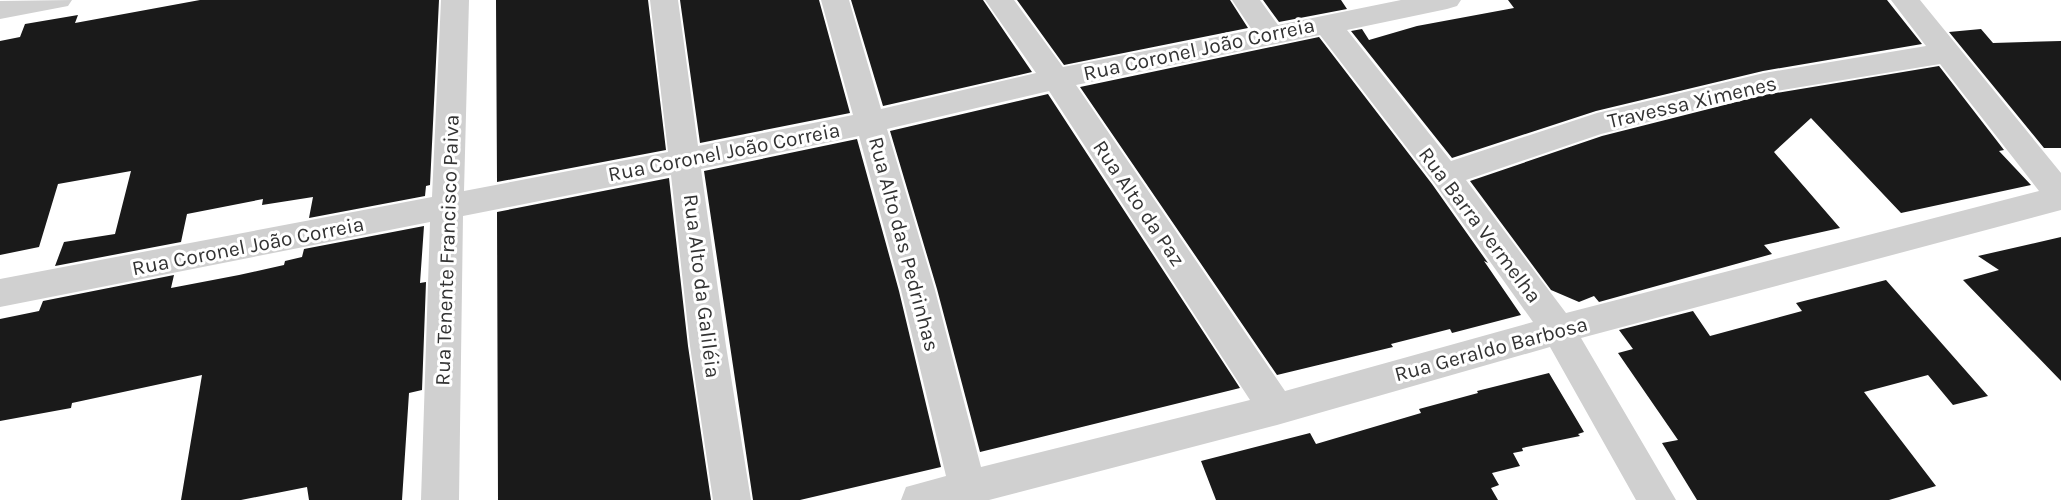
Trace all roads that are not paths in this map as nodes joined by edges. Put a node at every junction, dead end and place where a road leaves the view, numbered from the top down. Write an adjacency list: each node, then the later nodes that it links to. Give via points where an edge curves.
1 (58, 0): 9 (street)
2 (455, 0): 18 (street, Rua Tenente Francisco Paiva)
3 (664, 0): 15 (street, Rua Alto da Galiléia)
4 (835, 0): 14 (street, Rua Alto das Pedrinhas)
5 (999, 0): 13 (street, Rua Alto da Paz)
6 (1246, 0): 11 (street)
7 (1446, 0): 10 (street, Rua Coronel João Correia)
8 (1905, 0): 12 (street)
9 (0, 10)
10 (1326, 23): 11 (street, Rua Coronel João Correia); 16 (street, Rua Barra Vermelha)
11 (1271, 36): 13 (street, Rua Coronel João Correia)
12 (1946, 53): 16 (street, Travessa Ximenes, via 1731,91 1597,124); 17 (street)
13 (1056, 79): 14 (street, Rua Coronel João Correia); 21 (street, Rua Alto da Paz)
14 (871, 122): 15 (street, Rua Coronel João Correia); 22 (street, Rua Alto das Pedrinhas)
15 (686, 160): 18 (street, Rua Coronel João Correia); 24 (street, Rua Alto da Galiléia, via 708,346)
16 (1445, 175): 20 (street, Rua Barra Vermelha)
17 (2061, 197): 20 (street, Rua Geraldo Barbosa)
18 (447, 208): 19 (street, Rua Coronel João Correia); 23 (street, Rua Tenente Francisco Paiva)
19 (0, 293)
20 (1558, 330): 21 (street, Rua Geraldo Barbosa); 26 (street, Rua Barra Vermelha)
21 (1277, 409): 22 (street, Rua Geraldo Barbosa)
22 (968, 488): 25 (street, Rua Geraldo Barbosa)
23 (440, 500)
24 (732, 500)
25 (920, 500)
26 (1657, 500)

